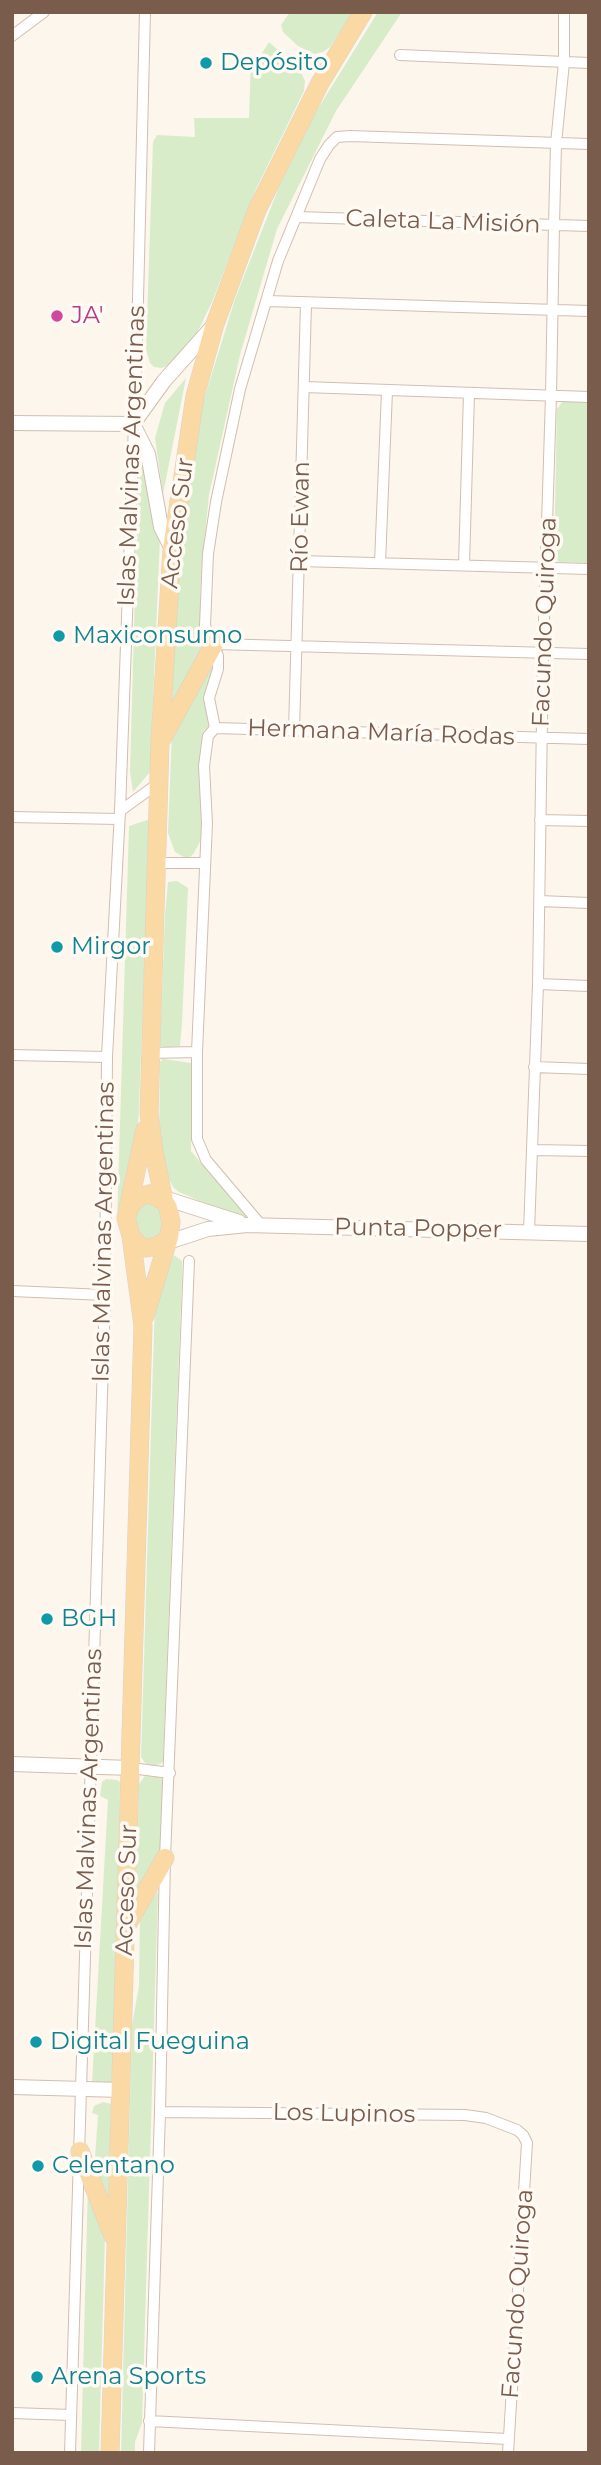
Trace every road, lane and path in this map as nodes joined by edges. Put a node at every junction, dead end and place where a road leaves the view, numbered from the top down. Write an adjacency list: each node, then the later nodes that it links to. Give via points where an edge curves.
1 (44, 12): 5 (street)
2 (145, 12): 25 (street, Islas Malvinas Argentinas)
3 (363, 12): 18 (main road, Acceso Sur, via 276,168)
4 (564, 12): 7 (street, Facundo Quiroga)
5 (12, 36)
6 (400, 55): 7 (street)
7 (564, 62): 8 (street); 9 (street, Facundo Quiroga)
8 (589, 63)
9 (556, 144): 10 (street); 11 (street, via 337,137 320,159); 12 (street, Facundo Quiroga)
10 (589, 144)
11 (297, 217): 12 (street, Caleta La Misión); 14 (street)
12 (554, 225): 13 (street, Caleta La Misión); 16 (street, Facundo Quiroga)
13 (589, 226)
14 (267, 301): 15 (street); 32 (street, via 240,389 208,554 205,626)
15 (306, 304): 16 (street); 19 (street, Río Ewan)
16 (552, 310): 17 (street); 22 (street, Facundo Quiroga)
17 (589, 311)
18 (215, 324): 25 (street); 26 (main road, Acceso Sur, via 195,396)
19 (304, 387): 20 (street); 27 (street, Río Ewan)
20 (387, 391): 21 (street); 28 (street)
21 (469, 394): 22 (street); 29 (street)
22 (551, 396): 23 (street); 30 (street, Facundo Quiroga)
23 (589, 397)
24 (12, 423): 25 (street)
25 (133, 424): 26 (street, via 148,454 162,527); 42 (street, Islas Malvinas Argentinas)
26 (172, 549): 40 (main road, Acceso Sur)
27 (300, 561): 28 (street); 33 (street, Río Ewan)
28 (380, 563): 29 (street)
29 (464, 565): 30 (street)
30 (547, 567): 31 (street); 34 (street, Facundo Quiroga)
31 (589, 569)
32 (214, 644): 33 (street); 36 (street, via 218,669 209,704); 40 (main road)
33 (297, 645): 34 (street); 37 (street, Río Ewan)
34 (542, 652): 35 (street); 38 (street, Facundo Quiroga)
35 (589, 653)
36 (215, 729): 37 (street, Hermana María Rodas); 47 (street, via 205,746)
37 (295, 731): 38 (street, Hermana María Rodas)
38 (542, 738): 39 (street, Hermana María Rodas); 44 (street, Facundo Quiroga)
39 (589, 739)
40 (160, 742): 41 (main road, Acceso Sur)
41 (160, 782): 42 (street); 46 (main road, Acceso Sur)
42 (120, 815): 43 (street); 55 (street, Islas Malvinas Argentinas)
43 (12, 817)
44 (540, 820): 45 (street); 48 (street, Facundo Quiroga)
45 (589, 821)
46 (157, 863): 47 (street); 53 (main road, Acceso Sur)
47 (203, 863): 52 (street)
48 (539, 901): 49 (street); 50 (street, Facundo Quiroga)
49 (589, 903)
50 (538, 984): 51 (street); 56 (street, Facundo Quiroga)
51 (589, 986)
52 (197, 1052): 53 (street); 63 (street, via 200,1150)
53 (149, 1053): 58 (main road, Acceso Sur)
54 (12, 1055): 55 (street)
55 (107, 1057): 72 (street, Islas Malvinas Argentinas)
56 (534, 1068): 57 (street); 59 (street, Facundo Quiroga)
57 (589, 1069)
58 (149, 1113): 61 (main road, Acceso Sur); 62 (main road, Acceso Sur)
59 (533, 1150): 60 (street); 65 (street, Facundo Quiroga)
60 (589, 1151)
61 (160, 1198): 62 (main road, via 139,1198); 63 (street, Punta Popper); 68 (main road, via 170,1215)
62 (128, 1211): 67 (main road)
63 (254, 1225): 64 (street, Punta Popper); 65 (street, Punta Popper)
64 (208, 1229): 68 (street, Punta Popper); 71 (street, via 181,1245)
65 (529, 1232): 66 (street, Punta Popper)
66 (589, 1234)
67 (131, 1236): 68 (main road, via 146,1248); 73 (main road, Acceso Sur)
68 (164, 1242): 71 (main road, Acceso Sur)
69 (190, 1261): 77 (street)
70 (12, 1291): 72 (street)
71 (151, 1293): 73 (main road, Acceso Sur)
72 (105, 1295): 75 (street, Islas Malvinas Argentinas)
73 (143, 1326): 76 (main road, Acceso Sur)
74 (12, 1764): 75 (street)
75 (91, 1766): 76 (street); 81 (street, Islas Malvinas Argentinas)
76 (131, 1768): 77 (street); 79 (main road, Acceso Sur)
77 (170, 1773): 78 (street)
78 (166, 1858): 79 (main road); 83 (street)
79 (125, 1928): 82 (main road, Acceso Sur)
80 (12, 2087): 81 (street)
81 (79, 2089): 82 (street); 85 (street, Islas Malvinas Argentinas)
82 (122, 2090): 86 (main road, Acceso Sur)
83 (160, 2112): 84 (street, Los Lupinos, via 465,2115 486,2118); 89 (street)
84 (523, 2135): 90 (street, Facundo Quiroga, via 527,2143)
85 (80, 2151): 86 (main road); 88 (street, Islas Malvinas Argentinas)
86 (117, 2245): 92 (main road, Acceso Sur)
87 (12, 2413): 88 (street)
88 (71, 2415): 91 (street, Islas Malvinas Argentinas)
89 (149, 2421): 90 (street); 93 (street)
90 (508, 2439): 94 (street, Facundo Quiroga)
91 (70, 2453)
92 (110, 2453)
93 (149, 2453)
94 (508, 2453)

